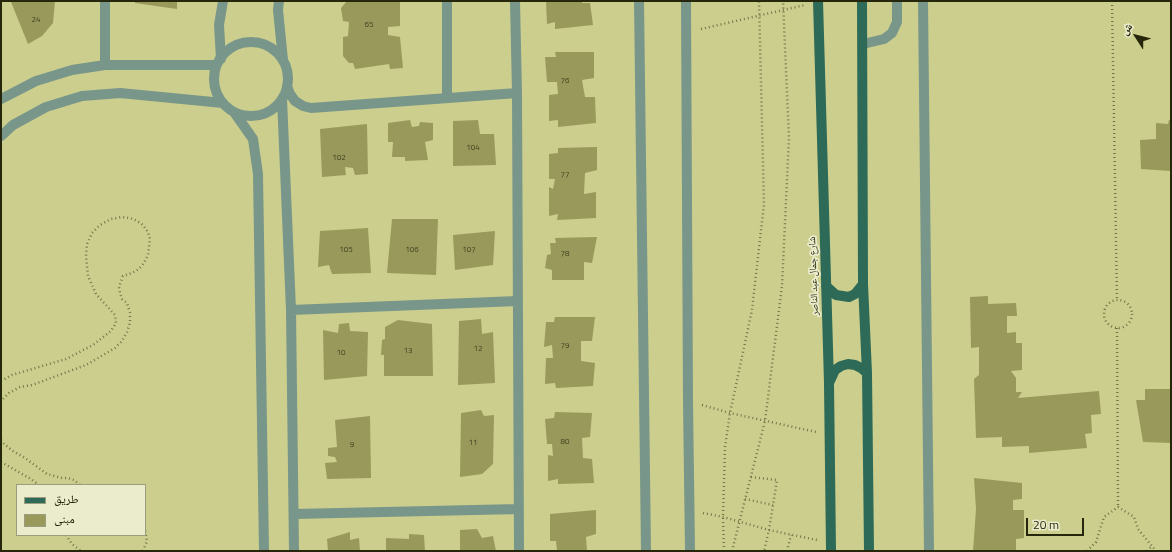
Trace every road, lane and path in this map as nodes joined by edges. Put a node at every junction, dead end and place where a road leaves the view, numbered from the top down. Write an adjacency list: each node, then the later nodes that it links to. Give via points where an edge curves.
1 (105, 1): 21 (street)
2 (222, 1): 20 (street)
3 (279, 1): 19 (street)
4 (447, 1): 24 (street)
5 (515, 1): 23 (street)
6 (639, 1): 68 (street)
7 (686, 1): 17 (street)
8 (759, 1): 16 (path)
9 (783, 1): 15 (path)
10 (862, 1): 18 (main road)
11 (897, 1): 18 (street, via 897,22 892,33 884,39)
12 (923, 1): 75 (street)
13 (1112, 1): 32 (path)
14 (818, 2): 15 (path); 31 (main road, شارع جمال عبد الناصر)
15 (783, 10): 16 (path); 42 (path, via 789,138 782,286)
16 (759, 15): 17 (path); 41 (path, via 764,204 752,310)
17 (686, 33): 40 (street)
18 (863, 44): 30 (main road)
19 (283, 60): 20 (street, via 274,50 262,43 248,42 235,46 224,54); 22 (street, via 288,73)
20 (219, 62): 21 (street); 27 (street, via 214,78 216,92)
21 (105, 65): 26 (street, via 72,70 36,80)
22 (287, 86): 24 (street, via 295,101 311,108); 25 (street)
23 (517, 93): 24 (street); 33 (street)
24 (447, 98)
25 (282, 99): 28 (street, via 273,109 260,114 247,116); 34 (street)
26 (1, 100)
27 (223, 103): 28 (street); 29 (street, via 120,93 82,96 46,107 13,125)
28 (234, 112): 65 (street, via 253,139 258,174)
29 (1, 136)
30 (863, 284): 31 (main road, via 849,297 836,295); 36 (main road)
31 (826, 286): 38 (main road, شارع جمال عبد الناصر)
32 (1117, 300): 35 (path, via 1107,304 1104,309 1108,324); 35 (path, via 1128,303 1132,314 1128,324)
33 (518, 302): 34 (street); 52 (street)
34 (291, 310): 54 (street)
35 (1117, 328): 51 (path)
36 (866, 373): 38 (main road, via 862,368 848,364 835,370); 74 (main road)
37 (1, 381): 39 (path, via 66,358 93,345 111,331 116,323 115,315 96,294 88,276 87,244 92,233 111,219 130,218 143,225 150,239 148,255 139,269 123,276 120,281 120,293 130,312 130,323 122,341 86,365 20,387)
38 (829, 383): 43 (main road, شارع جمال عبد الناصر)
39 (1, 401)
40 (688, 401): 41 (path); 53 (street)
41 (730, 413): 42 (path); 55 (path, via 725,447)
42 (765, 421): 43 (path); 46 (path)
43 (830, 435): 62 (main road, شارع جمال عبد الناصر)
44 (1, 440): 48 (path, via 48,474 68,478)
45 (1, 462): 47 (path)
46 (751, 477): 49 (path); 50 (path, via 777,480)
47 (37, 484)
48 (79, 484)
49 (745, 499): 50 (path); 56 (path)
50 (773, 505): 57 (path)
51 (1118, 507): 61 (path, via 1134,517 1138,529); 76 (path, via 1104,517 1096,542)
52 (519, 509): 54 (street); 67 (street)
53 (690, 511): 55 (path); 69 (street)
54 (294, 514): 66 (street)
55 (723, 517): 56 (path); 70 (path)
56 (740, 522): 57 (path); 71 (path)
57 (769, 530): 58 (path); 72 (path)
58 (791, 535): 62 (path); 73 (path)
59 (67, 536): 63 (path)
60 (146, 536): 64 (path, via 147,541)
61 (1152, 546): 77 (path); 78 (path)
62 (831, 547)
63 (81, 551)
64 (143, 551)
65 (264, 551)
66 (294, 551)
67 (519, 551)
68 (646, 551)
69 (690, 551)
70 (724, 551)
71 (732, 551)
72 (764, 551)
73 (787, 551)
74 (868, 551)
75 (929, 551)
76 (1087, 551)
77 (1147, 551)
78 (1156, 551)

